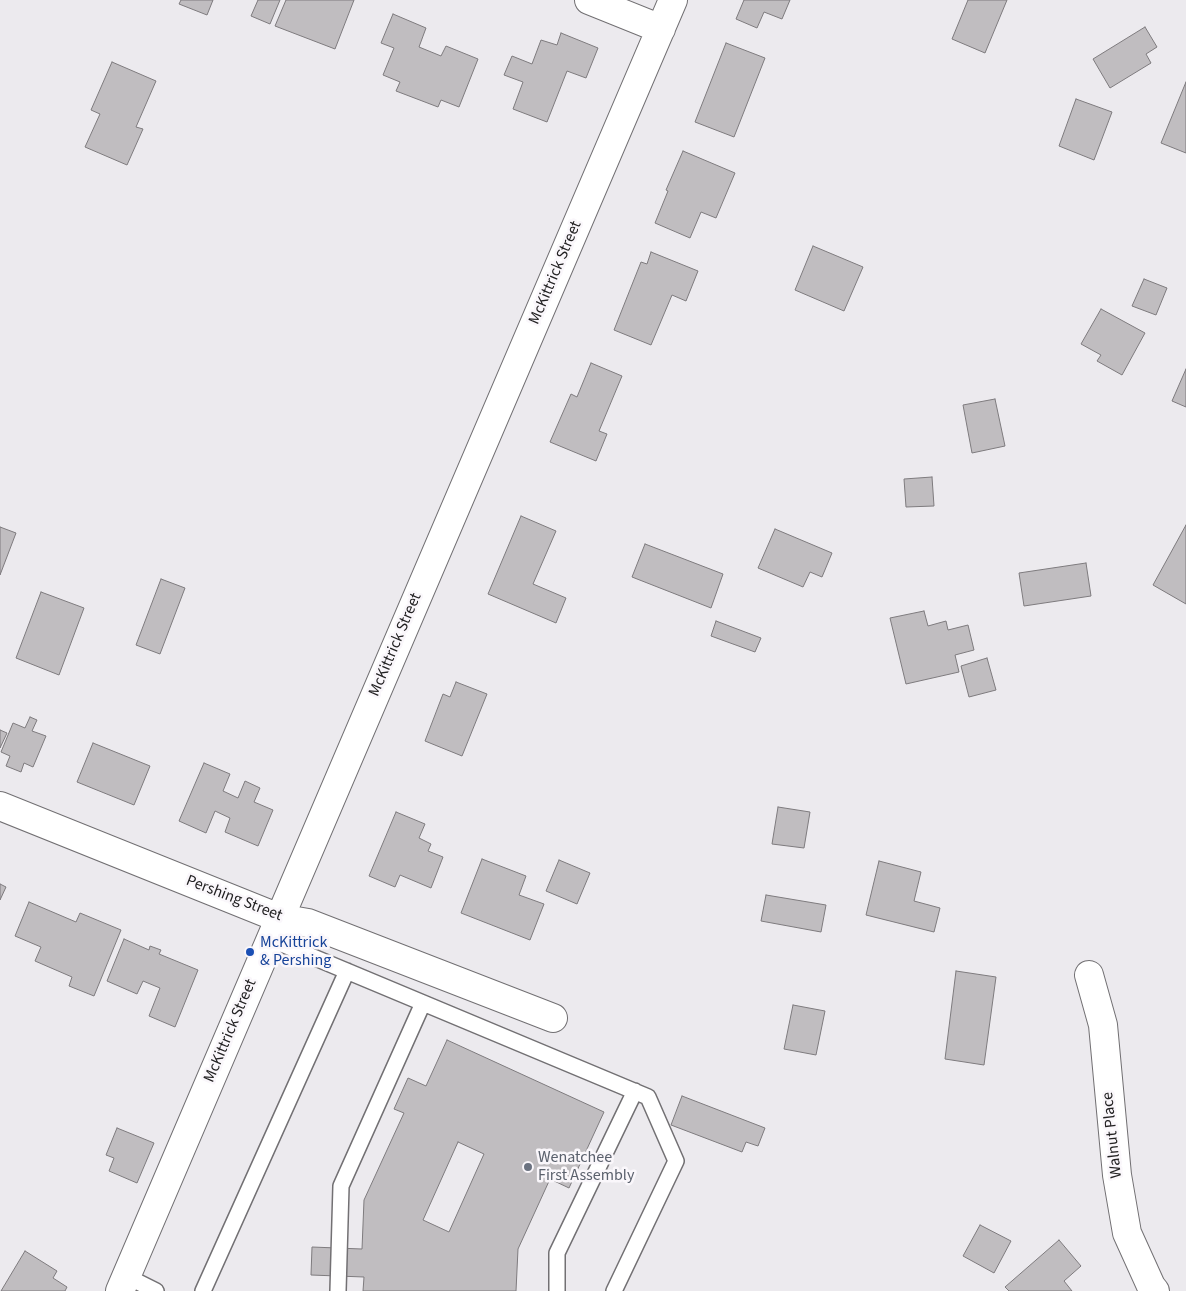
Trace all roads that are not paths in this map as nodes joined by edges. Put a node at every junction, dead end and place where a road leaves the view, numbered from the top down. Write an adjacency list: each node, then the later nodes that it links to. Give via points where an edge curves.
1 (589, 0): 3 (street)
2 (673, 0): 3 (street, McKittrick Street)
3 (661, 30): 5 (street, McKittrick Street)
4 (0, 806): 5 (street, Pershing Street)
5 (274, 929): 6 (lane); 9 (street, Pershing Street, via 308,923); 11 (street, McKittrick Street)
6 (347, 972): 8 (lane); 13 (lane)
7 (1089, 974): 17 (street, Walnut Place, via 1103,1025 1117,1175 1127,1233)
8 (423, 1003): 10 (lane); 14 (lane, via 341,1186)
9 (553, 1018)
10 (635, 1092): 15 (lane, via 557,1253); 16 (lane, via 648,1097 676,1161)
11 (123, 1284): 12 (lane)
12 (156, 1291)
13 (203, 1291)
14 (338, 1291)
15 (557, 1291)
16 (614, 1291)
17 (1155, 1291)

